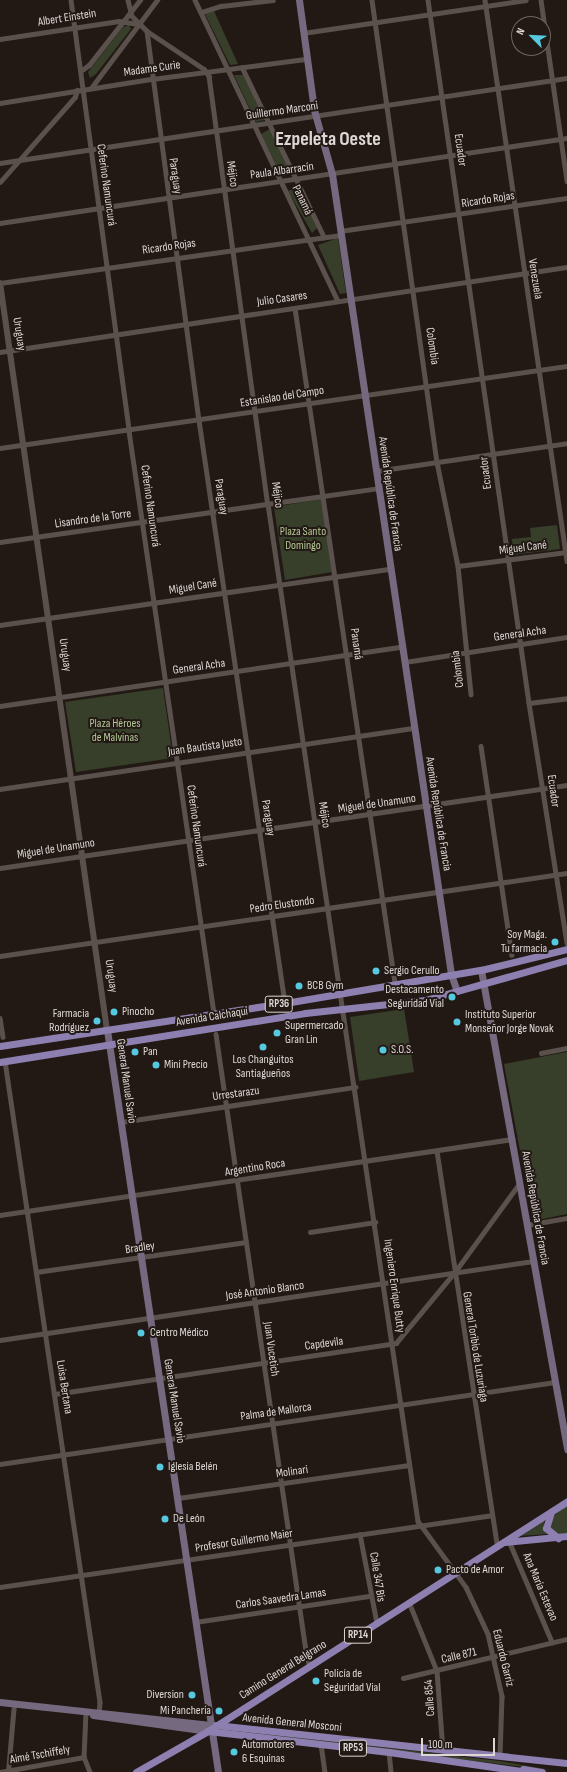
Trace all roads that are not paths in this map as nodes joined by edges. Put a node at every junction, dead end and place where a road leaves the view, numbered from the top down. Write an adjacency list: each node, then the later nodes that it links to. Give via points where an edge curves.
1 (71, 0): 20 (street, Ceferino Namuncurá)
2 (128, 0): 14 (street)
3 (140, 0): 14 (street)
4 (156, 0): 19 (street)
5 (196, 0): 15 (street, Panamá)
6 (273, 0): 15 (street, via 221,6)
7 (299, 0): 22 (main road, Avenida República de Francia)
8 (372, 0): 18 (street, Colombia)
9 (428, 0): 16 (street, Ecuador)
10 (485, 0): 13 (street, Venezuela)
11 (526, 0): 13 (street)
12 (541, 0): 31 (street)
13 (486, 6): 16 (street); 34 (street, Venezuela)
14 (131, 12): 17 (street); 19 (street)
15 (202, 12): 26 (street, Panamá)
16 (430, 14): 18 (street); 36 (street, Ecuador)
17 (124, 21): 19 (street, Albert Einstein); 20 (street, Albert Einstein); 27 (street, via 89,65)
18 (376, 23): 22 (street); 38 (street, Colombia)
19 (138, 24): 21 (street); 32 (street)
20 (74, 27): 23 (street, Albert Einstein); 27 (street, Ceferino Namuncurá)
21 (147, 31): 28 (street); 30 (street, Paraguay)
22 (304, 33): 24 (main road, Avenida República de Francia)
23 (0, 39)
24 (307, 59): 25 (street, Madame Curie); 39 (main road, Avenida República de Francia)
25 (242, 67): 26 (street, Madame Curie); 40 (street, Panamá)
26 (228, 69): 28 (street, Madame Curie); 41 (street, Panamá)
27 (82, 70): 33 (street, Ceferino Namuncurá)
28 (207, 72): 30 (street, Madame Curie); 42 (street, Méjico)
29 (567, 78): 31 (street, Guillermo Marconi)
30 (152, 79): 32 (street, Madame Curie); 43 (street, Paraguay)
31 (552, 80): 34 (street, Guillermo Marconi); 45 (street)
32 (91, 88): 33 (street, Madame Curie)
33 (84, 89): 35 (street, Madame Curie); 47 (street, Ceferino Namuncurá)
34 (498, 89): 36 (street, Guillermo Marconi); 46 (street, Venezuela)
35 (77, 90): 37 (street, Madame Curie); 49 (street)
36 (442, 98): 38 (street, Guillermo Marconi); 48 (street, Ecuador)
37 (0, 103)
38 (387, 106): 39 (street, Guillermo Marconi); 51 (street, Colombia)
39 (316, 117): 40 (street, Guillermo Marconi); 52 (main road, Avenida República de Francia)
40 (269, 123): 41 (street, Guillermo Marconi); 53 (street, Panamá)
41 (253, 126): 42 (street, Guillermo Marconi); 54 (street, Panamá)
42 (216, 131): 43 (street, Guillermo Marconi); 57 (street, Méjico)
43 (160, 138): 47 (street, Guillermo Marconi); 58 (street, Paraguay)
44 (567, 138): 45 (street, Paula Albarracín)
45 (561, 139): 46 (street, Paula Albarracín); 56 (street)
46 (506, 147): 48 (street, Paula Albarracín); 60 (street, Venezuela)
47 (90, 148): 49 (street, Guillermo Marconi); 61 (street, Ceferino Namuncurá)
48 (450, 155): 51 (street, Paula Albarracín); 62 (street, Ecuador)
49 (20, 160): 50 (street, Guillermo Marconi); 55 (street)
50 (0, 163)
51 (395, 164): 52 (street, Paula Albarracín); 63 (street, Colombia)
52 (332, 174): 53 (street, Paula Albarracín); 65 (main road, Avenida República de Francia)
53 (297, 179): 54 (street, Paula Albarracín); 66 (street, Panamá)
54 (281, 181): 57 (street, Paula Albarracín); 67 (street, Panamá)
55 (0, 182)
56 (567, 182)
57 (224, 190): 58 (street, Paula Albarracín); 68 (street, Méjico)
58 (168, 197): 61 (street, Paula Albarracín); 69 (street, Paraguay)
59 (567, 198): 60 (street, Ricardo Rojas)
60 (514, 206): 62 (street, Ricardo Rojas); 72 (street, Venezuela)
61 (99, 207): 64 (street, Paula Albarracín); 70 (street, Ceferino Namuncurá)
62 (458, 214): 63 (street, Ricardo Rojas); 73 (street, Ecuador)
63 (404, 222): 65 (street, Ricardo Rojas); 75 (street, Colombia)
64 (0, 223)
65 (340, 233): 66 (street, Ricardo Rojas); 76 (main road, Avenida República de Francia)
66 (324, 237): 67 (street, Ricardo Rojas)
67 (309, 239): 68 (street, Ricardo Rojas); 77 (street, Panamá)
68 (233, 249): 69 (street, Ricardo Rojas); 79 (street, Méjico)
69 (177, 256): 70 (street, Ricardo Rojas); 80 (street, Paraguay)
70 (108, 266): 74 (street, Ricardo Rojas); 81 (street, Ceferino Namuncurá)
71 (567, 267): 72 (street, Julio Casares)
72 (524, 273): 73 (street, Julio Casares); 85 (street, Venezuela)
73 (468, 281): 75 (street, Julio Casares); 86 (street, Ecuador)
74 (0, 283): 82 (street, Uruguay)
75 (414, 289): 76 (street, Julio Casares); 87 (street, Colombia)
76 (350, 299): 77 (street, Julio Casares); 88 (main road, Avenida República de Francia)
77 (338, 301): 78 (street, Julio Casares)
78 (295, 308): 79 (street, Julio Casares); 89 (street, Panamá)
79 (241, 315): 80 (street, Julio Casares); 90 (street, Méjico)
80 (186, 324): 81 (street, Julio Casares); 91 (street, Paraguay)
81 (116, 334): 82 (street, Julio Casares); 92 (street, Ceferino Namuncurá)
82 (10, 350): 83 (street, Julio Casares); 94 (street, Uruguay)
83 (0, 352)
84 (567, 366): 85 (street, Estanislao del Campo)
85 (539, 370): 86 (street, Estanislao del Campo); 95 (street, Venezuela)
86 (482, 378): 87 (street, Estanislao del Campo); 97 (street, Ecuador)
87 (427, 386): 88 (street, Estanislao del Campo); 98 (street, Colombia)
88 (365, 396): 89 (street, Estanislao del Campo); 99 (main road, Avenida República de Francia)
89 (311, 403): 90 (street, Estanislao del Campo); 101 (street, Panamá)
90 (255, 412): 91 (street, Estanislao del Campo); 102 (street, Méjico)
91 (199, 420): 92 (street, Estanislao del Campo); 103 (street, Paraguay)
92 (129, 431): 94 (street, Estanislao del Campo); 104 (street, Ceferino Namuncurá)
93 (567, 443): 95 (street)
94 (24, 445): 96 (street, Estanislao del Campo); 105 (street, Uruguay)
95 (550, 445): 97 (street); 107 (street, Venezuela)
96 (0, 448)
97 (494, 453): 98 (street); 108 (street, Ecuador)
98 (437, 462): 99 (street); 110 (street, Colombia)
99 (376, 471): 100 (main road, Avenida República de Francia)
100 (378, 488): 101 (street, Lisandro de la Torre); 111 (main road, Avenida República de Francia)
101 (325, 495): 102 (street, Lisandro de la Torre); 112 (street, Panamá)
102 (268, 504): 103 (street, Lisandro de la Torre); 113 (street, Méjico)
103 (214, 512): 104 (street, Lisandro de la Torre); 114 (street, Paraguay)
104 (142, 522): 105 (street, Lisandro de la Torre); 115 (street, Ceferino Namuncurá)
105 (37, 537): 106 (street, Lisandro de la Torre); 116 (street, Uruguay)
106 (0, 542)
107 (566, 552): 108 (street, Miguel Cané); 109 (street, Venezuela)
108 (509, 560): 110 (street, Miguel Cané); 119 (street, Ecuador)
109 (567, 561)
110 (458, 566): 121 (street, Colombia)
111 (390, 569): 112 (street, Miguel Cané); 120 (main road, Avenida República de Francia)
112 (336, 576): 113 (street, Miguel Cané); 122 (street, Panamá)
113 (281, 584): 114 (street, Miguel Cané); 124 (street, Méjico)
114 (224, 593): 115 (street, Miguel Cané); 125 (street, Paraguay)
115 (153, 604): 116 (street, Miguel Cané); 126 (street, Ceferino Namuncurá)
116 (49, 617): 117 (street, Miguel Cané); 128 (street, Uruguay)
117 (0, 625)
118 (567, 637): 119 (street, General Acha)
119 (521, 644): 121 (street, General Acha); 130 (street, Ecuador)
120 (401, 647): 122 (street, General Acha); 123 (main road, Avenida República de Francia)
121 (466, 652): 123 (street, General Acha); 127 (street, Colombia)
122 (348, 655): 124 (street, General Acha); 133 (street, Panamá)
123 (405, 662): 132 (main road, Avenida República de Francia)
124 (292, 664): 125 (street, General Acha); 134 (street, Méjico)
125 (236, 672): 126 (street, General Acha); 136 (street, Paraguay)
126 (165, 682): 128 (street, General Acha); 137 (street, Ceferino Namuncurá)
127 (471, 694)
128 (60, 697): 131 (street, General Acha); 138 (street, Uruguay)
129 (567, 698): 130 (street)
130 (529, 703): 141 (street, Ecuador)
131 (0, 706)
132 (414, 728): 133 (street, Juan Bautista Justo); 143 (main road, Avenida República de Francia)
133 (360, 735): 134 (street, Juan Bautista Justo); 144 (street, Panamá)
134 (303, 743): 136 (street, Juan Bautista Justo); 145 (street, Méjico)
135 (481, 746): 142 (street)
136 (248, 751): 137 (street, Juan Bautista Justo); 146 (street, Paraguay)
137 (177, 762): 138 (street, Juan Bautista Justo); 147 (street, Ceferino Namuncurá)
138 (73, 777): 140 (street, Juan Bautista Justo); 148 (street, Uruguay)
139 (567, 785): 141 (street, Miguel de Unamuno)
140 (0, 789)
141 (543, 789): 142 (street, Miguel de Unamuno); 151 (street, Ecuador)
142 (488, 798): 143 (street, Miguel de Unamuno); 152 (street)
143 (426, 807): 144 (street, Miguel de Unamuno); 153 (main road, Avenida República de Francia)
144 (370, 814): 145 (street, Miguel de Unamuno); 154 (street, Panamá)
145 (315, 822): 146 (street, Miguel de Unamuno); 155 (street, Méjico)
146 (260, 831): 147 (street, Miguel de Unamuno); 156 (street, Paraguay)
147 (188, 841): 148 (street, Miguel de Unamuno); 157 (street, Ceferino Namuncurá)
148 (83, 855): 149 (street, Miguel de Unamuno); 158 (street, Uruguay)
149 (0, 868)
150 (567, 873): 151 (street, Pedro Elustondo)
151 (556, 875): 152 (street, Pedro Elustondo); 159 (street, Ecuador)
152 (500, 883): 153 (street, Pedro Elustondo); 161 (street)
153 (438, 892): 154 (street, Pedro Elustondo); 165 (main road, Avenida República de Francia)
154 (383, 900): 155 (street, Pedro Elustondo); 167 (street, Panamá)
155 (328, 908): 156 (street, Pedro Elustondo); 169 (street, Méjico)
156 (272, 916): 157 (street, Pedro Elustondo); 170 (street, Paraguay)
157 (200, 926): 158 (street, Pedro Elustondo); 172 (street, Ceferino Namuncurá)
158 (95, 943): 162 (street, Pedro Elustondo); 174 (street, Uruguay)
159 (567, 943)
160 (567, 949): 164 (main road, Avenida Calchaquí / RP36)
161 (512, 955)
162 (0, 956)
163 (567, 960): 166 (main road, Avenida Calchaquí / RP36)
164 (481, 970): 165 (main road, Avenida Calchaquí / RP36); 166 (main road, Avenida República de Francia)
165 (451, 974): 167 (main road, Avenida Calchaquí / RP36); 168 (main road, Avenida República de Francia)
166 (483, 982): 168 (main road, Avenida Calchaquí / RP36); 185 (main road, Avenida República de Francia)
167 (396, 983): 169 (main road, Avenida Calchaquí / RP36)
168 (457, 991): 171 (main road, Avenida Calchaquí / RP36, via 425,1000)
169 (341, 992): 170 (main road, Avenida Calchaquí / RP36); 171 (street, Ingeniero Enrique Butty)
170 (285, 1004): 172 (main road, Avenida Calchaquí / RP36)
171 (343, 1011): 178 (main road, Avenida Calchaquí / RP36, via 306,1013); 182 (street, Ingeniero Enrique Butty)
172 (214, 1013): 174 (main road, Avenida Calchaquí / RP36)
173 (0, 1018): 176 (street)
174 (107, 1030): 177 (main road, Avenida Calchaquí / RP36); 178 (main road, General Manuel Savio)
175 (216, 1034): 183 (street, Juan Vucetich)
176 (3, 1037)
177 (0, 1046)
178 (110, 1046): 181 (main road, Avenida Calchaquí / RP36); 184 (main road, General Manuel Savio)
179 (567, 1048): 180 (street)
180 (541, 1053)
181 (3, 1062): 191 (street, Luisa Bertana)
182 (355, 1087): 183 (street, Urrestarazu); 187 (street, Ingeniero Enrique Butty)
183 (226, 1106): 184 (street, Urrestarazu); 188 (street, Juan Vucetich)
184 (121, 1122): 190 (main road, General Manuel Savio)
185 (512, 1139): 186 (street, Argentino Roca); 189 (main road, Avenida República de Francia)
186 (437, 1151): 187 (street, Argentino Roca); 201 (street, General Toribio de Luzuriaga)
187 (366, 1162): 188 (street, Argentino Roca); 194 (street, Ingeniero Enrique Butty)
188 (237, 1181): 190 (street, Argentino Roca); 197 (street, Juan Vucetich)
189 (519, 1184): 195 (main road, Avenida República de Francia); 201 (street)
190 (132, 1196): 191 (street, Argentino Roca); 198 (main road, General Manuel Savio)
191 (27, 1211): 192 (street, Argentino Roca); 200 (street, Luisa Bertana)
192 (0, 1215)
193 (567, 1218): 195 (street)
194 (375, 1222): 196 (street); 202 (street, Ingeniero Enrique Butty)
195 (527, 1225): 199 (main road, Avenida República de Francia)
196 (310, 1232)
197 (246, 1242): 198 (street, Bradley); 203 (street, Juan Vucetich)
198 (141, 1258): 200 (street, Bradley); 204 (main road, General Manuel Savio)
199 (533, 1261): 201 (street, José Antonio Blanco); 210 (main road, Avenida República de Francia)
200 (36, 1272): 205 (street, Luisa Bertana)
201 (454, 1273): 202 (street, José Antonio Blanco); 207 (street, via 398,1342); 212 (street, General Toribio de Luzuriaga)
202 (384, 1283): 203 (street, José Antonio Blanco); 207 (street, Ingeniero Enrique Butty)
203 (255, 1302): 204 (street, José Antonio Blanco); 208 (street, Juan Vucetich)
204 (150, 1318): 205 (street, José Antonio Blanco); 209 (main road, General Manuel Savio)
205 (45, 1333): 206 (street, José Antonio Blanco); 211 (street, Luisa Bertana)
206 (0, 1340)
207 (393, 1344): 208 (street, Capdevila); 213 (street, Ingeniero Enrique Butty)
208 (263, 1363): 209 (street, Capdevila); 214 (street, Juan Vucetich)
209 (158, 1378): 211 (street, Capdevila); 216 (main road, General Manuel Savio)
210 (555, 1382): 212 (street, Palma de Mallorca); 215 (main road, Avenida República de Francia)
211 (55, 1394): 218 (street, Luisa Bertana)
212 (472, 1394): 213 (street, Palma de Mallorca); 225 (street, General Toribio de Luzuriaga)
213 (401, 1404): 214 (street, Palma de Mallorca); 220 (street, Ingeniero Enrique Butty)
214 (272, 1423): 216 (street, Palma de Mallorca); 221 (street, Juan Vucetich)
215 (565, 1429): 217 (main road, Avenida República de Francia)
216 (169, 1439): 218 (street, Palma de Mallorca); 222 (main road, General Manuel Savio)
217 (567, 1449)
218 (64, 1454): 219 (street, Palma de Mallorca); 234 (street, Luisa Bertana)
219 (0, 1464)
220 (409, 1465): 221 (street, Molinari); 226 (street, Ingeniero Enrique Butty)
221 (282, 1484): 222 (street, Molinari); 230 (street, Juan Vucetich)
222 (178, 1498): 232 (main road, General Manuel Savio)
223 (567, 1501): 224 (main road, Camino General Belgrano)
224 (551, 1512): 228 (main road, via 546,1520 546,1530); 231 (main road, Camino General Belgrano / RP14)
225 (491, 1515): 226 (street, Profesor Guillermo Maier); 231 (street, General Toribio de Luzuriaga)
226 (419, 1525): 227 (street, Profesor Guillermo Maier); 233 (street, Ingeniero Enrique Butty)
227 (360, 1534): 230 (street, Profesor Guillermo Maier); 236 (street, Calle 347 Bis)
228 (563, 1537): 229 (main road, Camino General Belgrano / RP14)
229 (509, 1541): 231 (main road, Camino General Belgrano / RP14); 242 (street, Ana María Estevao)
230 (291, 1544): 232 (street, Profesor Guillermo Maier); 238 (street, Juan Vucetich)
231 (498, 1544): 233 (main road, Camino General Belgrano / RP14)
232 (186, 1560): 234 (street, Profesor Guillermo Maier); 239 (main road, General Manuel Savio)
233 (456, 1571): 237 (main road, Camino General Belgrano / RP14); 243 (street, Eduardo Garriz, via 479,1613)
234 (81, 1575): 235 (street, Profesor Guillermo Maier); 250 (street, Luisa Bertana)
235 (0, 1587)
236 (370, 1596): 238 (street, Carlos Saavedra Lamas); 240 (street, Calle 347 Bis)
237 (409, 1602): 240 (main road, Camino General Belgrano / RP14); 245 (street, Calle 854)
238 (300, 1607): 239 (street, Carlos Saavedra Lamas); 244 (street, Juan Vucetich)
239 (195, 1622): 251 (main road, General Manuel Savio)
240 (377, 1623): 244 (main road, Camino General Belgrano / RP14)
241 (567, 1639): 242 (street, Calle 871)
242 (552, 1642): 243 (street, Calle 871)
243 (494, 1658): 245 (street, Calle 871); 255 (street, Eduardo Garriz, via 502,1706)
244 (310, 1666): 251 (main road, Camino General Belgrano / RP14)
245 (437, 1671): 246 (street, Calle 871); 253 (street, Calle 854)
246 (403, 1678)
247 (0, 1702): 248 (main road, Avenida General Mosconi)
248 (14, 1704): 249 (main road, Avenida General Mosconi); 259 (street)
249 (86, 1712): 250 (main road, Avenida General Mosconi); 256 (street)
250 (99, 1714): 251 (main road, Avenida General Mosconi)
251 (211, 1728): 252 (main road, Avenida General Mosconi / RP53); 253 (main road, Avenida General Mosconi / RP53); 262 (main road, Camino General Belgrano / RP14); 263 (main road, General Manuel Savio)
252 (321, 1744): 254 (main road, Avenida General Mosconi / RP53); 264 (street)
253 (443, 1751): 255 (main road, Avenida General Mosconi / RP53)
254 (389, 1752): 258 (main road, Avenida General Mosconi / RP53); 265 (street)
255 (500, 1756): 257 (main road, Avenida General Mosconi / RP53)
256 (84, 1757): 259 (street, Aimé Tschiffely); 261 (street)
257 (567, 1764)
258 (498, 1769): 266 (main road, Avenida General Mosconi / RP53); 267 (main road, RP53)
259 (8, 1771): 260 (street, Aimé Tschiffely)
260 (0, 1772)
261 (90, 1772)
262 (136, 1772)
263 (218, 1772)
264 (325, 1772)
265 (391, 1772)
266 (527, 1772)
267 (542, 1772)

